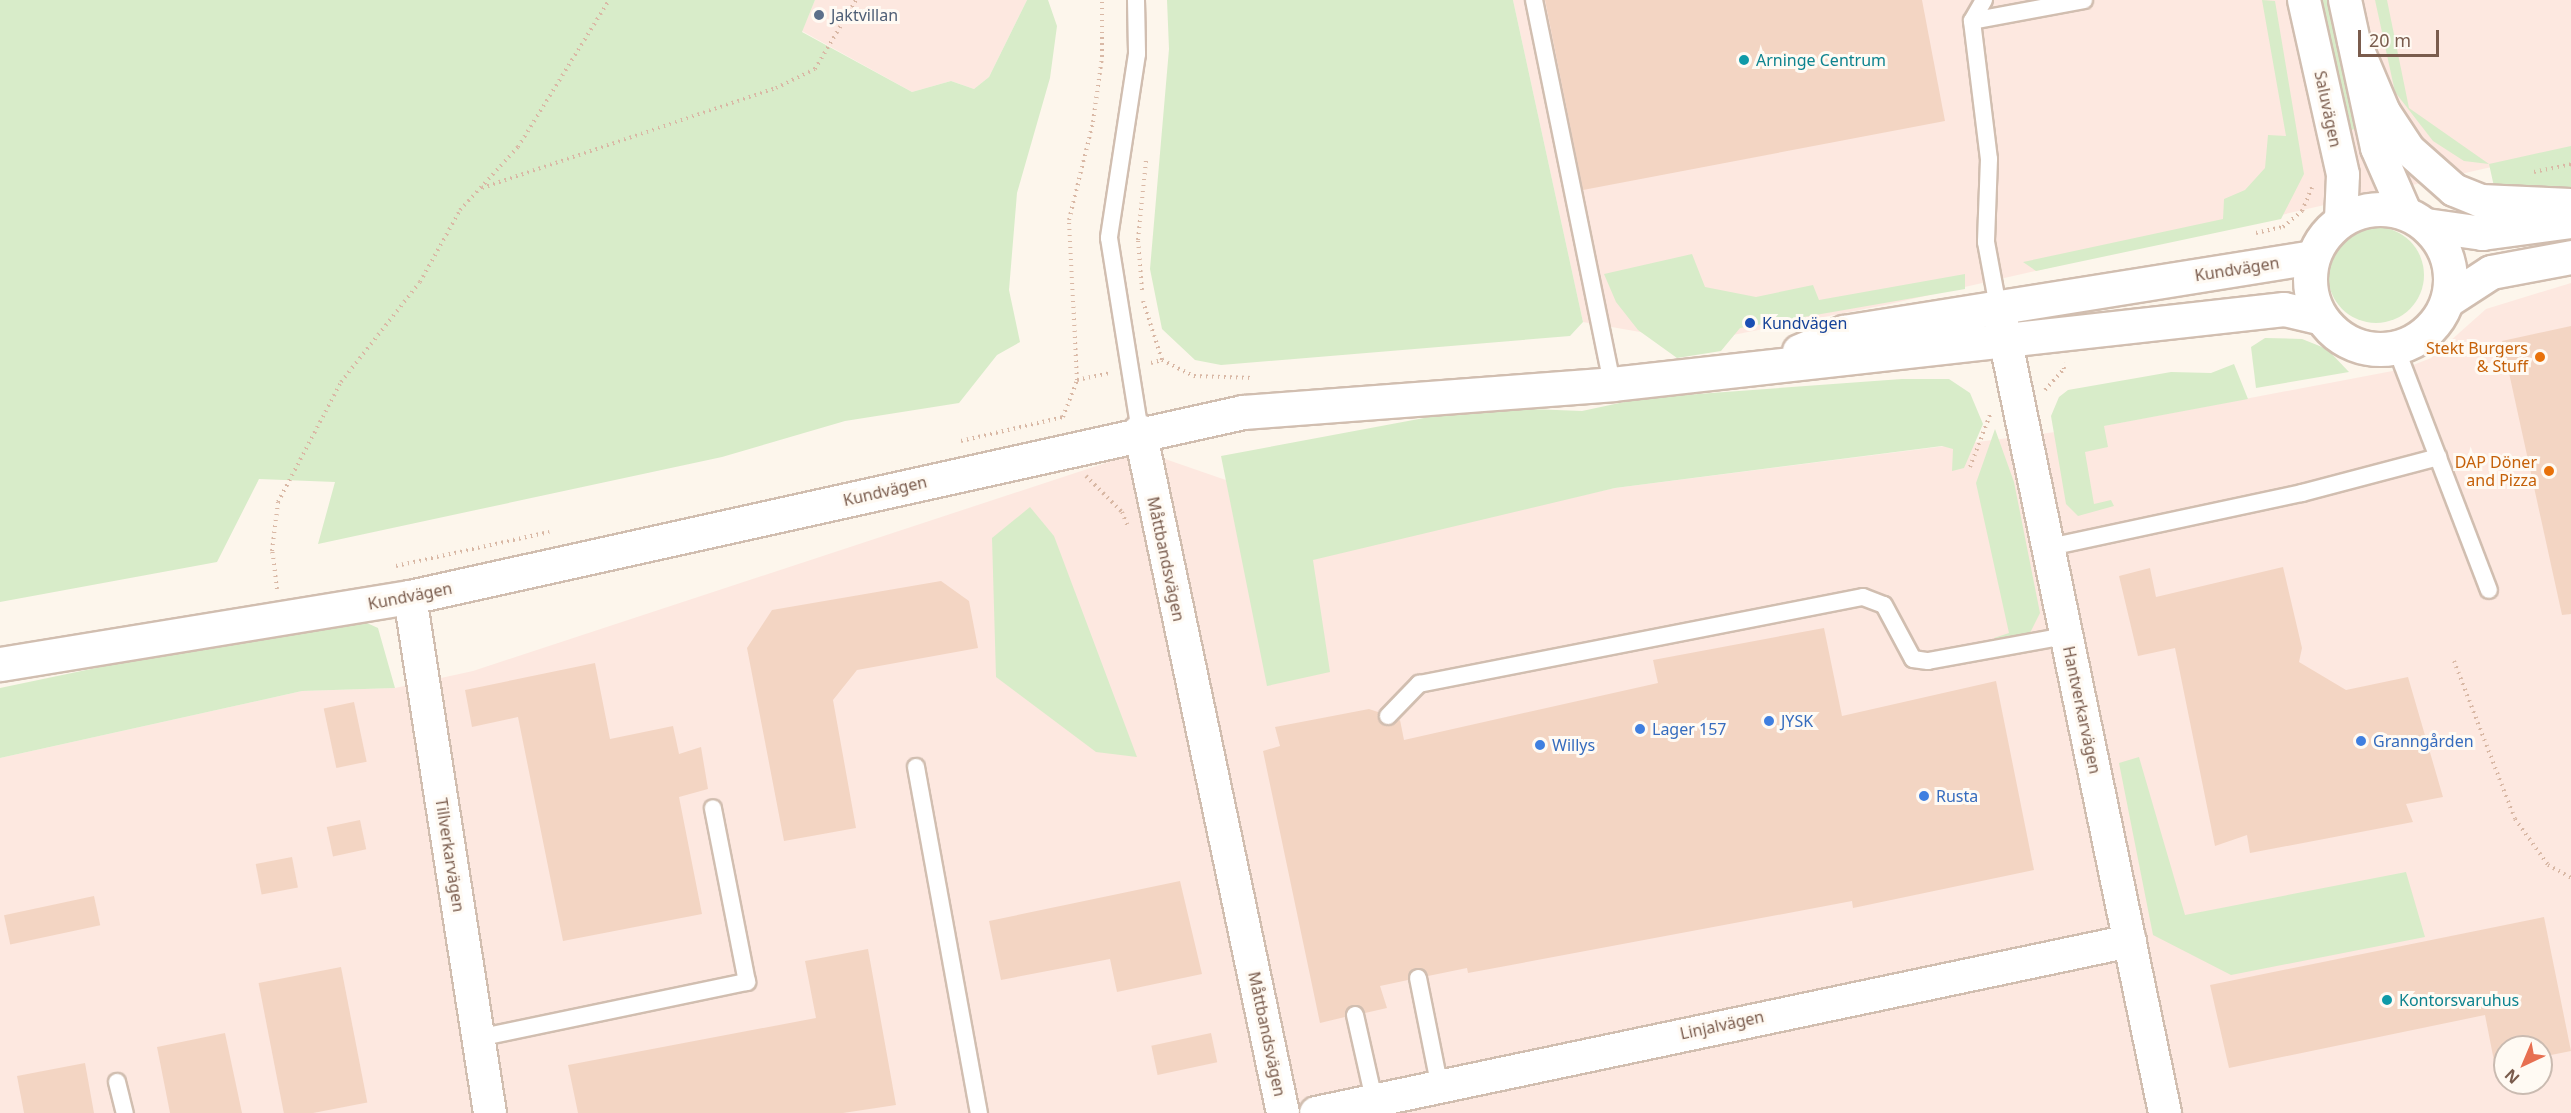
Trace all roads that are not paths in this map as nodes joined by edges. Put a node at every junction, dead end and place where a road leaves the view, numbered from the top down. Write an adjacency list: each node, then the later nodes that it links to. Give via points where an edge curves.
1 (1136, 0): 22 (lane, Måttbandsvägen, via 1137,54 1109,238)
2 (1534, 0): 21 (lane)
3 (1984, 0): 7 (lane)
4 (2084, 0): 7 (lane)
5 (2304, 0): 11 (street, Saluvägen, via 2343,175)
6 (2345, 0): 8 (street)
7 (1972, 21): 16 (lane, via 1989,159 1986,242)
8 (2354, 41): 9 (street, via 2384,112 2409,150 2454,190 2481,201); 10 (street, via 2377,148)
9 (2571, 205)
10 (2415, 218): 11 (street, via 2380,208); 12 (street, via 2482,233); 15 (street, via 2449,260)
11 (2341, 219): 13 (street, via 2323,235)
12 (2571, 221)
13 (2312, 257): 16 (street, Kundvägen); 17 (street, via 2309,285)
14 (2571, 257): 15 (street, via 2491,272)
15 (2448, 300): 19 (street, via 2437,322 2418,339)
16 (1998, 307): 18 (street, Hantverkarvägen); 20 (street, Kundvägen, via 1844,332)
17 (2319, 317): 18 (street, Kundvägen, via 2284,309); 19 (street, via 2336,335 2357,347)
18 (2007, 341): 20 (street, Kundvägen); 24 (street, Hantverkarvägen)
19 (2396, 348): 23 (lane)
20 (1776, 362): 21 (street, Kundvägen)
21 (1612, 384): 22 (street, Kundvägen, via 1367,399)
22 (1140, 431): 26 (street, Kundvägen); 42 (street, Måttbandsvägen)
23 (2438, 457): 24 (lane, via 2302,493); 25 (lane)
24 (2050, 547): 27 (street, Hantverkarvägen)
25 (2489, 590)
26 (410, 597): 28 (street, Kundvägen); 35 (street, Tillverkarvägen)
27 (2066, 636): 29 (lane, via 1928,661 1913,659 1884,605 1863,597 1419,684); 32 (street, Hantverkarvägen)
28 (0, 664)
29 (1388, 716)
30 (916, 767): 41 (lane)
31 (713, 808): 35 (lane, via 747,982)
32 (2130, 941): 37 (street, Linjalvägen); 44 (street, Hantverkarvägen)
33 (1418, 978): 37 (lane)
34 (1355, 1015): 38 (lane)
35 (478, 1038): 40 (street, Tillverkarvägen)
36 (117, 1082): 39 (lane)
37 (1439, 1083): 38 (street, Linjalvägen)
38 (1374, 1099): 43 (street, Linjalvägen)
39 (125, 1113)
40 (490, 1113)
41 (979, 1113)
42 (1283, 1113)
43 (1316, 1113)
44 (2165, 1113)

